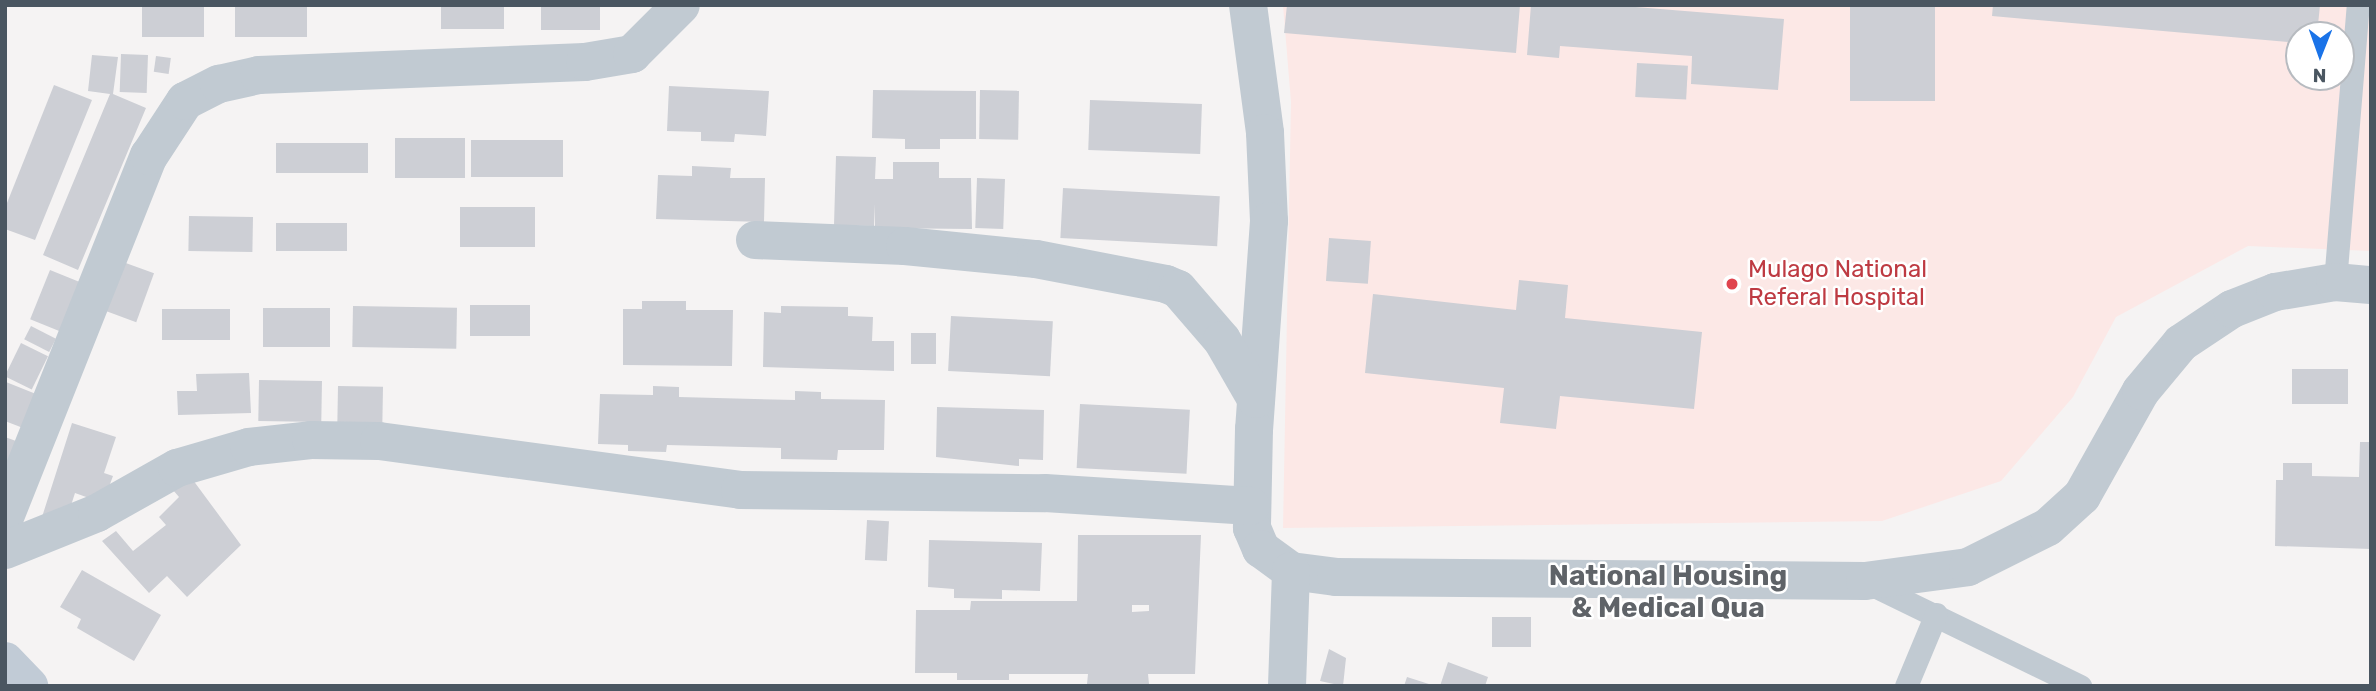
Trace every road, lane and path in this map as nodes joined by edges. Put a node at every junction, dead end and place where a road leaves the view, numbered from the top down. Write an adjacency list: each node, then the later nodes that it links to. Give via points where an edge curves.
1 (681, 5): 8 (street, via 632,54 585,62 259,75 219,84 185,101 149,156)
2 (1248, 5): 6 (street, via 1269,172)
3 (2358, 5): 5 (lane)
4 (755, 240): 6 (street, via 905,246 1036,259 1166,284 1178,289 1222,340)
5 (2353, 284): 11 (street, via 2275,292 2232,309 2181,343 2141,391 2082,496 2048,527 1968,567)
6 (1256, 399): 7 (street)
7 (1251, 506): 9 (street, via 1045,494 740,490 379,441 312,440 249,447 177,467 97,513); 10 (street, via 1252,528 1261,549)
8 (5, 517)
9 (5, 550)
10 (1291, 571): 11 (street, via 1336,577); 15 (street)
11 (1865, 582): 12 (lane)
12 (1936, 614): 16 (lane); 17 (lane)
13 (5, 661): 14 (street)
14 (29, 686)
15 (1287, 686)
16 (1906, 686)
17 (2080, 686)

